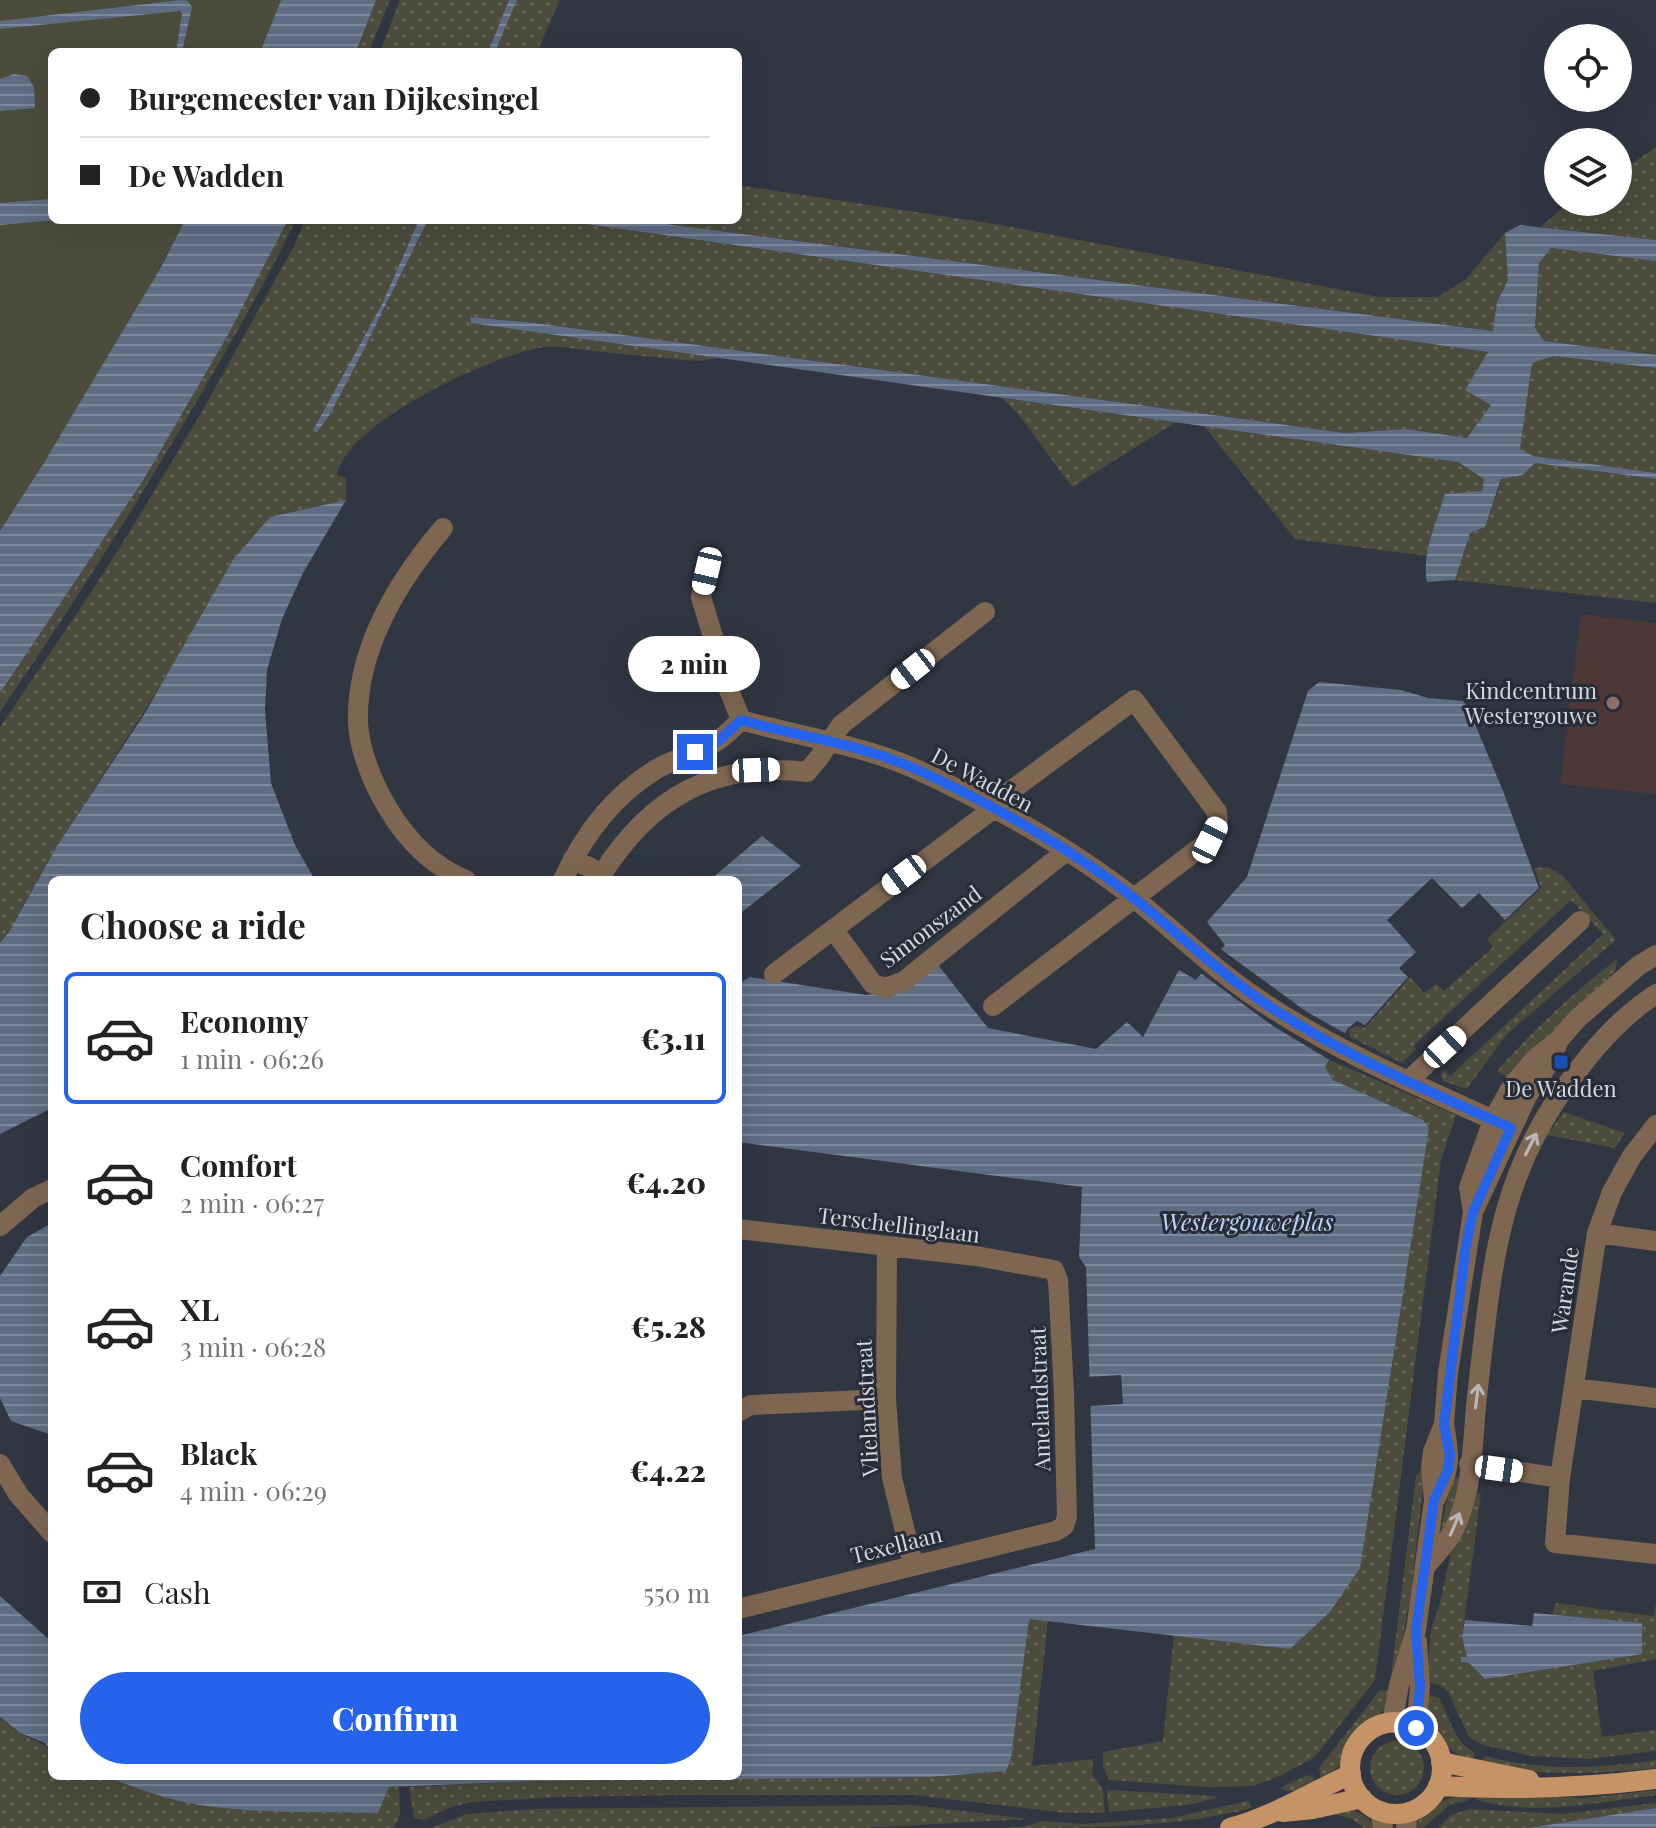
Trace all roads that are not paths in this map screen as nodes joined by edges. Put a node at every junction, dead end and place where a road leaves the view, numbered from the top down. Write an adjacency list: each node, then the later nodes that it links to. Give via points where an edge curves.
1 (443, 528): 9 (street, via 412,565 383,615 364,668 358,722 372,780 395,820 424,855)
2 (707, 571): 4 (street, via 701,597)
3 (985, 612): 5 (street, via 841,725)
4 (741, 720): 5 (street, De Wadden); 8 (street, via 716,743 655,770 623,795)
5 (830, 742): 6 (street, De Wadden, via 908,766); 8 (street, via 807,772 756,770 687,788 637,826 602,874)
6 (993, 809): 7 (street, De Wadden); 11 (street, via 1134,700 1217,812 1218,824 1210,840); 13 (street)
7 (1065, 852): 11 (street, De Wadden); 13 (street, Simonszand, via 904,981 886,988 873,984)
8 (573, 859): 10 (street)
9 (459, 876)
10 (565, 876)
11 (1133, 897): 17 (street); 18 (street, De Wadden, via 1257,998 1341,1049)
12 (1580, 921): 18 (street)
13 (833, 929): 15 (street)
14 (1656, 955): 19 (street, via 1577,1019 1527,1096)
15 (774, 974)
16 (1656, 994): 33 (street, one-way to 16, via 1495,1257 1521,1163 1554,1102 1607,1033)
17 (993, 1006)
18 (1408, 1081): 19 (street, De Wadden)
19 (1502, 1124): 39 (street, via 1473,1212 1444,1424 1431,1468 1434,1500)
20 (1656, 1125): 24 (street, Warande, via 1612,1192)
21 (48, 1191): 22 (street)
22 (0, 1226)
23 (742, 1229): 26 (street, Terschellinglaan)
24 (1597, 1233): 25 (street); 28 (street, Warande)
25 (1656, 1241)
26 (887, 1247): 27 (street, Terschellinglaan); 30 (street, Vlielandstraat)
27 (1054, 1270): 35 (street, Amelandstraat, via 1064,1393)
28 (1574, 1388): 29 (street); 34 (street, Warande)
29 (1656, 1398)
30 (886, 1399): 31 (street); 38 (street, Vlielandstraat, via 892,1478)
31 (742, 1407)
32 (0, 1464): 36 (street)
33 (1469, 1464): 34 (street); 39 (street, one-way to 33, via 1455,1525)
34 (1560, 1478): 37 (street, Warande, via 1555,1543)
35 (1064, 1526): 38 (street, Texellaan)
36 (48, 1528)
37 (1656, 1554)
38 (913, 1564): 40 (street, Texellaan)
39 (1426, 1566): 41 (street)
40 (742, 1608)
41 (1416, 1630): 42 (street); 43 (street)
42 (1392, 1723): 43 (main road); 45 (main road, via 1373,1729 1359,1742)
43 (1416, 1728): 44 (main road, via 1433,1741)
44 (1441, 1762): 47 (main road); 48 (main road)
45 (1351, 1774): 49 (main road); 50 (main road)
46 (1656, 1779): 48 (main road)
47 (1438, 1786): 48 (main road); 52 (main road)
48 (1552, 1786)
49 (1362, 1798): 50 (main road); 51 (main road)
50 (1277, 1812): 53 (main road)
51 (1382, 1820): 52 (main road, via 1394,1814)
52 (1407, 1820)
53 (1230, 1828)

